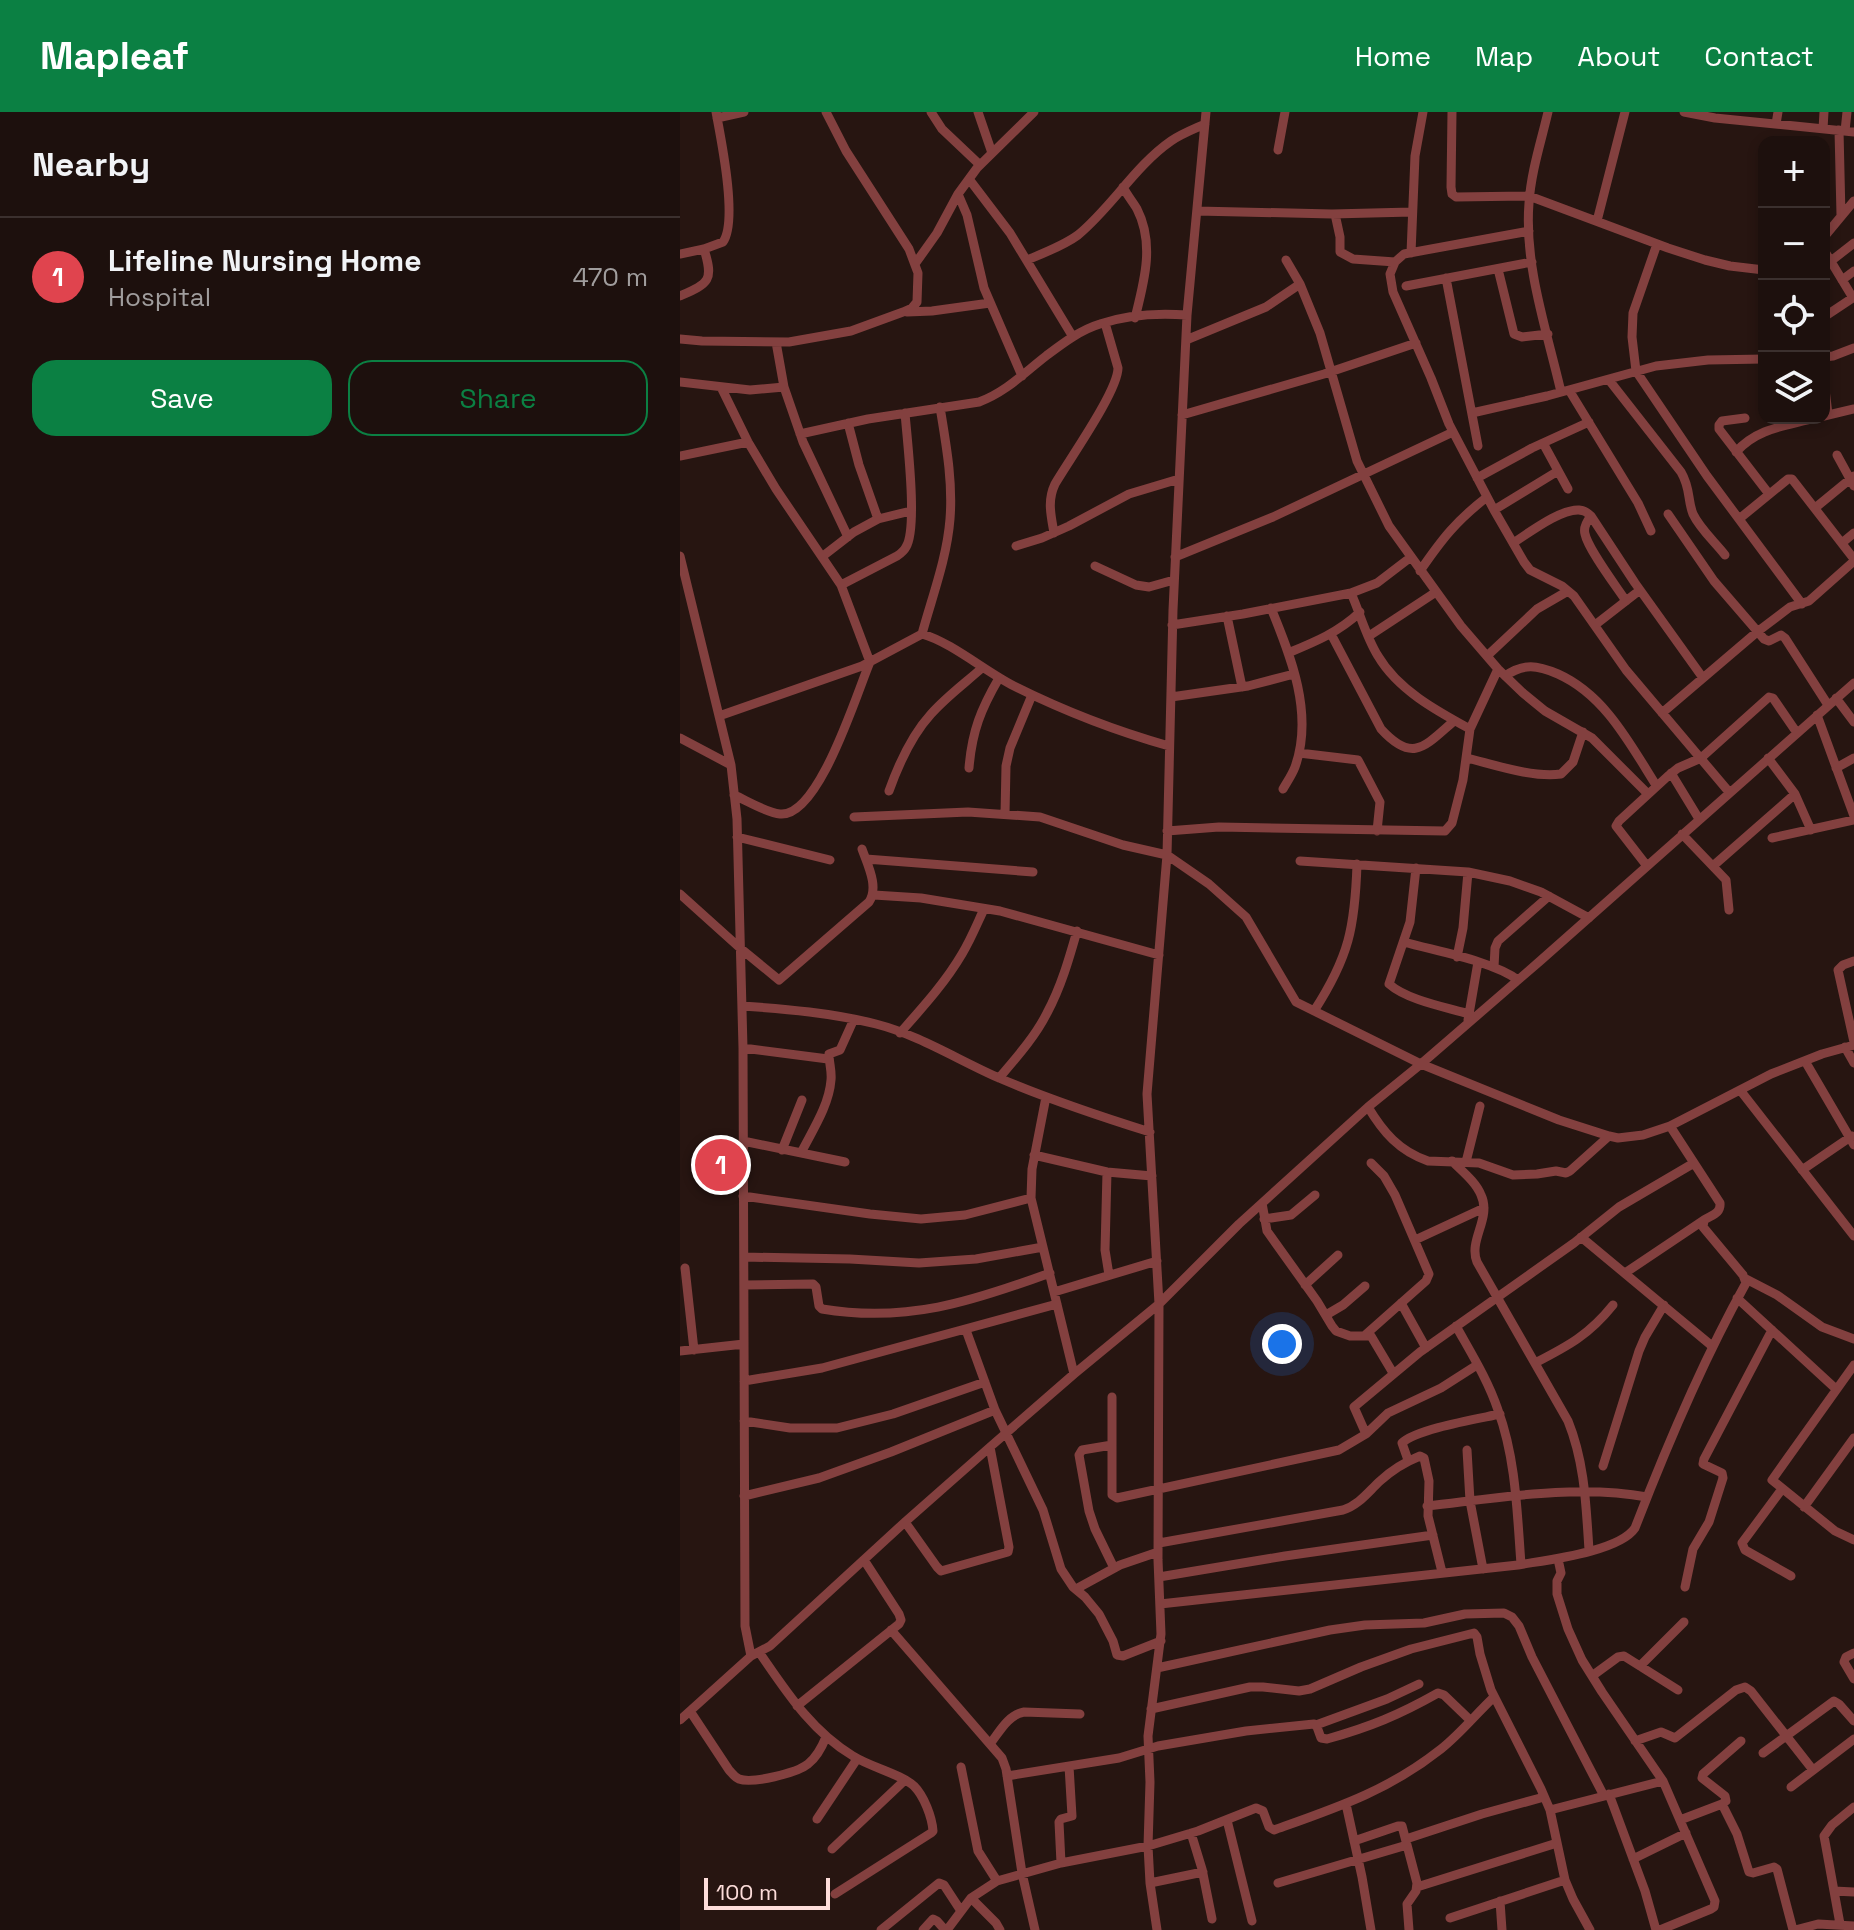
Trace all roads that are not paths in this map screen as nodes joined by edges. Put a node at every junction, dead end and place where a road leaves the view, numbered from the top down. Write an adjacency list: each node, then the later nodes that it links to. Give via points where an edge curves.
1 (744, 112): 16 (street)
2 (826, 112): 47 (street)
3 (931, 112): 24 (street)
4 (978, 112): 23 (street)
5 (1034, 112): 23 (street)
6 (1206, 112): 18 (street)
7 (1285, 112): 22 (street)
8 (1423, 112): 31 (street)
9 (1452, 112): 28 (street, via 1452,194)
10 (1548, 112): 28 (street)
11 (1625, 112): 34 (street)
12 (1685, 112): 17 (street)
13 (1778, 112): 19 (street)
14 (1824, 112): 20 (street)
15 (1847, 112): 21 (street)
16 (716, 115): 39 (street, via 724,150 728,232 720,244)
17 (1756, 117): 19 (street)
18 (1205, 124): 26 (street, via 1172,140); 30 (street)
19 (1776, 124): 20 (street)
20 (1823, 129): 21 (street)
21 (1846, 131): 33 (street)
22 (1278, 150)
23 (992, 153): 24 (street)
24 (980, 165): 25 (street)
25 (969, 179): 27 (street); 42 (street)
26 (1123, 187): 42 (street, via 1076,236); 61 (street, via 1138,211 1147,252)
27 (958, 194): 47 (street); 57 (street)
28 (1529, 196): 34 (street); 36 (street)
29 (1854, 201): 33 (street)
30 (1197, 211): 32 (street); 60 (street)
31 (1412, 212): 32 (street); 40 (street)
32 (1335, 214): 45 (street, via 1340,252 1353,259)
33 (1841, 216): 35 (street)
34 (1597, 221): 38 (street)
35 (1830, 230)
36 (1529, 231): 40 (street); 46 (street)
37 (1854, 243): 44 (street)
38 (1657, 244): 49 (street); 72 (street, via 1633,313)
39 (704, 249): 41 (street); 55 (street, via 708,278)
40 (1411, 253): 45 (street)
41 (680, 254)
42 (1027, 260): 64 (street)
43 (1286, 260): 53 (street)
44 (1831, 261): 52 (street)
45 (1395, 262): 68 (street, via 1390,274 1393,292)
46 (1532, 262): 48 (street); 63 (street)
47 (915, 264): 58 (street, via 917,302)
48 (1498, 269): 51 (street); 63 (street, via 1514,334)
49 (1758, 269)
50 (1854, 271): 52 (street)
51 (1446, 278): 54 (street); 83 (street)
52 (1842, 280): 56 (street)
53 (1300, 284): 66 (street, via 1266,307); 73 (street)
54 (1406, 286)
55 (680, 296)
56 (1854, 298): 59 (street)
57 (990, 303): 58 (street); 74 (street)
58 (903, 312): 67 (street, via 851,331)
59 (1830, 313)
60 (1187, 315): 61 (street); 66 (street)
61 (1135, 318): 62 (street)
62 (1105, 323): 64 (street); 114 (street, via 1118,375 1050,495)
63 (1548, 334): 79 (street)
64 (1073, 337): 74 (street)
65 (680, 339): 67 (street)
66 (1186, 340): 85 (street)
67 (776, 342): 78 (street)
68 (1416, 343): 73 (street); 90 (street)
69 (1854, 348): 70 (street)
70 (1830, 356)
71 (1758, 359): 72 (street)
72 (1636, 371): 75 (street); 112 (street)
73 (1330, 372): 85 (street); 99 (street)
74 (1022, 376): 80 (street, via 991,398)
75 (1609, 380): 79 (street); 120 (street, via 1681,472 1696,520)
76 (680, 382): 77 (street)
77 (721, 387): 78 (street); 92 (street)
78 (784, 387): 91 (street)
79 (1565, 391): 83 (street); 87 (street)
80 (940, 407): 82 (street); 142 (street, via 948,452 950,522)
81 (1854, 409): 84 (street)
82 (905, 413): 88 (street); 108 (street)
83 (1472, 413): 94 (street)
84 (1830, 414)
85 (1182, 415): 101 (street)
86 (1745, 418): 95 (street, via 1719,425)
87 (1589, 422): 93 (street); 113 (street)
88 (848, 423): 91 (street); 111 (street)
89 (1793, 424): 95 (street, via 1759,433)
90 (1453, 432): 99 (street); 100 (street)
91 (800, 434): 116 (street)
92 (748, 442): 97 (street); 122 (street)
93 (1543, 443): 98 (street); 100 (street)
94 (1478, 446)
95 (1736, 452): 104 (street)
96 (1837, 455): 102 (street)
97 (680, 456)
98 (1558, 471): 103 (street); 107 (street)
99 (1363, 473): 123 (street); 124 (street)
100 (1477, 478): 105 (street)
101 (1179, 479): 114 (street, via 1129,494); 123 (street)
102 (1853, 480): 106 (street)
103 (1568, 489)
104 (1769, 494): 106 (street, via 1792,479); 112 (street)
105 (1487, 497): 107 (street); 127 (street, via 1449,530)
106 (1815, 508): 118 (street)
107 (1494, 510): 117 (street)
108 (911, 511): 111 (street); 129 (street, via 905,550)
109 (1668, 514): 141 (street)
110 (1591, 516): 117 (street, via 1568,512); 130 (street); 134 (street, via 1585,526 1589,544)
111 (878, 519): 116 (street)
112 (1739, 519): 135 (street)
113 (1651, 531)
114 (1054, 533): 119 (street)
115 (1854, 533): 118 (street)
116 (848, 537): 122 (street)
117 (1513, 543): 131 (street, via 1530,570)
118 (1842, 543): 125 (street)
119 (1016, 546)
120 (1725, 555)
121 (680, 556): 160 (street)
122 (823, 556): 129 (street)
123 (1175, 557): 128 (street)
124 (1411, 557): 127 (street); 133 (street, via 1377,583)
125 (1854, 560): 135 (street)
126 (1095, 566): 128 (street, via 1136,585)
127 (1420, 571): 132 (street)
128 (1174, 580): 139 (street)
129 (841, 585): 147 (street)
130 (1640, 590): 134 (street); 152 (street)
131 (1568, 591): 140 (street); 146 (street, via 1537,609)
132 (1436, 592): 144 (street); 146 (street)
133 (1351, 593): 136 (street); 137 (street)
134 (1626, 601): 140 (street)
135 (1802, 604): 141 (street)
136 (1271, 608): 138 (street); 145 (street)
137 (1360, 612): 143 (street); 144 (street)
138 (1227, 616): 139 (street); 154 (street)
139 (1172, 625): 156 (street)
140 (1595, 625): 158 (street)
141 (1757, 632): 152 (street); 157 (street, via 1767,641 1785,638)
142 (922, 634): 147 (street); 148 (street)
143 (1331, 634): 145 (street); 161 (street, via 1381,729 1403,748 1416,750)
144 (1369, 636): 161 (street, via 1390,673)
145 (1288, 653): 150 (street)
146 (1487, 656): 149 (street)
147 (870, 662): 160 (street); 183 (street, via 825,774 798,809 781,815)
148 (982, 668): 151 (street); 179 (street, via 931,714 912,739)
149 (1502, 673): 163 (street); 164 (street, via 1545,711); 177 (street, via 1542,667 1570,680 1609,713)
150 (1294, 674): 154 (street); 168 (street, via 1300,695)
151 (999, 678): 155 (street); 174 (street, via 976,722)
152 (1703, 678): 158 (street)
153 (1854, 683): 157 (street)
154 (1242, 687): 156 (street)
155 (1032, 695): 167 (street); 184 (street, via 1010,748)
156 (1171, 697): 167 (street)
157 (1832, 701): 159 (street); 162 (street)
158 (1662, 713): 170 (street)
159 (1817, 715): 165 (street); 175 (street)
160 (719, 716): 173 (street)
161 (1454, 721): 163 (street)
162 (1854, 722)
163 (1470, 729): 169 (street)
164 (1583, 732): 169 (street, via 1573,762 1561,774); 181 (street)
165 (1797, 733): 170 (street, via 1769,697); 171 (street)
166 (680, 738): 173 (street)
167 (1169, 746): 189 (street)
168 (1299, 753): 178 (street); 190 (street, via 1358,760 1380,802)
169 (1467, 758): 190 (street, via 1448,830)
170 (1701, 758): 176 (street); 180 (street)
171 (1768, 758): 180 (street); 182 (street)
172 (1854, 758): 175 (street)
173 (731, 765): 183 (street)
174 (969, 768)
175 (1836, 768): 186 (street)
176 (1671, 773): 177 (street); 187 (street)
177 (1656, 785): 181 (street)
178 (1283, 789)
179 (889, 791)
180 (1729, 792): 187 (street)
181 (1647, 793): 198 (street, via 1616,826)
182 (1795, 794): 188 (street); 199 (street)
183 (734, 795): 192 (street)
184 (1005, 814): 185 (street); 194 (street, via 1040,817)
185 (854, 817)
186 (1854, 818): 188 (street)
187 (1699, 819): 191 (street)
188 (1811, 830): 193 (street)
189 (1167, 831): 190 (street); 194 (street)
190 (1377, 831)
191 (1682, 834): 198 (street); 199 (street)
192 (737, 837): 195 (street); 211 (street)
193 (1772, 838)
194 (1167, 855): 212 (street); 220 (street, via 1246,917 1296,1002)
195 (830, 860)
196 (1300, 861): 197 (street)
197 (1357, 864): 200 (street); 220 (street, via 1347,947)
198 (1647, 866): 208 (street)
199 (1713, 866): 207 (street, via 1726,880)
200 (1416, 868): 202 (street); 210 (street)
201 (1033, 872): 204 (street, via 864,854)
202 (1468, 872): 205 (street); 213 (street)
203 (680, 894): 211 (street)
204 (874, 895): 206 (street); 211 (street, via 779,980)
205 (1549, 896): 208 (street); 216 (street, via 1498,941)
206 (984, 909): 209 (street); 223 (street, via 949,974)
207 (1729, 910)
208 (1589, 918): 217 (street)
209 (1077, 931): 212 (street); 230 (street, via 1047,1015)
210 (1404, 942): 213 (street); 221 (street, via 1391,986)
211 (740, 948): 219 (street)
212 (1159, 955): 237 (street, via 1147,1094)
213 (1457, 957): 215 (street)
214 (1854, 961): 218 (street, via 1838,970)
215 (1478, 962): 216 (street); 221 (street)
216 (1494, 967): 217 (street)
217 (1518, 980): 221 (street)
218 (1849, 999): 224 (street)
219 (742, 1006): 222 (street); 225 (street)
220 (1314, 1011): 229 (street)
221 (1468, 1018): 229 (street)
222 (854, 1019): 223 (street); 226 (street, via 842,1048 829,1053)
223 (900, 1033): 230 (street)
224 (1851, 1045): 227 (street); 228 (street)
225 (743, 1048): 226 (street); 240 (street)
226 (828, 1059): 242 (street, via 830,1089)
227 (1805, 1061): 231 (street); 239 (street)
228 (1854, 1063)
229 (1421, 1064): 235 (street); 238 (street)
230 (999, 1078): 232 (street)
231 (1740, 1090): 236 (street); 249 (street)
232 (1046, 1097): 237 (street); 243 (street)
233 (802, 1100): 241 (street)
234 (1480, 1106): 246 (street)
235 (1368, 1107): 244 (street, via 1390,1139 1404,1149 1428,1161); 255 (street)
236 (1670, 1126): 238 (street, via 1643,1135); 248 (street)
237 (1150, 1132): 251 (street)
238 (1609, 1136): 246 (street, via 1566,1173 1513,1175)
239 (1853, 1139): 249 (street)
240 (743, 1141): 241 (street); 253 (street)
241 (782, 1150): 242 (street)
242 (801, 1153): 245 (street)
243 (1034, 1155): 250 (street); 254 (street)
244 (1452, 1161): 246 (street); 256 (street, via 1479,1190)
245 (845, 1162)
246 (1466, 1162)
247 (1371, 1163): 261 (street, via 1389,1184)
248 (1694, 1163): 258 (street, via 1720,1203 1718,1212); 260 (street, via 1619,1207)
249 (1802, 1170): 259 (street)
250 (1107, 1172): 251 (street); 269 (street)
251 (1152, 1176): 265 (street)
252 (1315, 1195): 257 (street, via 1291,1215)
253 (743, 1196): 254 (street, via 921,1219 965,1215); 264 (street)
254 (1031, 1198): 262 (street)
255 (1262, 1203): 257 (street); 280 (street)
256 (1484, 1208): 261 (street); 276 (street, via 1474,1255)
257 (1264, 1219): 272 (street)
258 (1704, 1220): 268 (street); 270 (street, via 1706,1233)
259 (1854, 1236)
260 (1581, 1237): 268 (street); 276 (street)
261 (1415, 1240): 278 (street, via 1428,1278)
262 (1043, 1247): 264 (street, via 919,1263); 267 (street)
263 (1338, 1255): 272 (street)
264 (744, 1257): 271 (street)
265 (1157, 1261): 269 (street); 280 (street)
266 (685, 1268): 274 (street)
267 (1050, 1273): 271 (street, via 977,1299 871,1315 822,1309 813,1284); 275 (street)
268 (1625, 1273): 282 (street)
269 (1109, 1275): 275 (street)
270 (1746, 1279): 277 (street); 289 (street, via 1822,1327)
271 (744, 1285): 290 (street)
272 (1305, 1285): 284 (street)
273 (1365, 1286): 284 (street)
274 (683, 1287): 283 (street)
275 (1054, 1292): 279 (street)
276 (1496, 1297): 285 (street); 295 (street)
277 (1737, 1298): 287 (street); 291 (street)
278 (1401, 1303): 288 (street); 292 (street)
279 (1057, 1304): 286 (street); 299 (street)
280 (1159, 1304): 299 (street); 315 (street)
281 (1613, 1305): 295 (street, via 1585,1335)
282 (1664, 1305): 291 (street); 314 (street, via 1639,1351)
283 (685, 1310): 293 (street)
284 (1326, 1315): 288 (street, via 1336,1331)
285 (1456, 1326): 292 (street); 296 (street)
286 (966, 1330): 300 (street, via 822,1368); 301 (street)
287 (1772, 1330): 302 (street); 337 (street, via 1704,1459 1703,1464 1723,1478 1709,1522 1693,1549)
288 (1363, 1336): 298 (street, via 1373,1338)
289 (1854, 1339)
290 (744, 1344): 293 (street); 300 (street)
291 (1712, 1346): 320 (street)
292 (1426, 1348): 298 (street)
293 (694, 1350): 294 (street)
294 (680, 1351)
295 (1535, 1363): 317 (street, via 1577,1444)
296 (1477, 1365): 305 (street); 308 (street, via 1388,1413)
297 (1854, 1365): 302 (street)
298 (1393, 1373): 308 (street, via 1354,1407)
299 (1074, 1374): 307 (street)
300 (744, 1381): 306 (street)
301 (985, 1382): 304 (street); 306 (street, via 837,1428)
302 (1836, 1389): 316 (street, via 1773,1478)
303 (1112, 1397): 310 (street)
304 (995, 1410): 307 (street); 318 (street, via 819,1478)
305 (1500, 1414): 313 (street, via 1408,1438 1402,1443); 319 (street)
306 (744, 1421): 318 (street)
307 (1006, 1434): 311 (street); 338 (street, via 1043,1510 1061,1569)
308 (1366, 1434): 315 (street, via 1339,1450)
309 (1854, 1438): 323 (street)
310 (1112, 1445): 315 (street, via 1113,1496); 332 (street, via 1079,1455 1089,1511)
311 (990, 1447): 324 (street); 324 (street, via 1008,1552 941,1571)
312 (1467, 1450): 321 (street)
313 (1408, 1460): 322 (street, via 1424,1458); 327 (street, via 1357,1505 1343,1510)
314 (1603, 1466)
315 (1160, 1489): 327 (street)
316 (1782, 1489): 323 (street); 335 (street, via 1742,1543 1745,1550)
317 (1585, 1492): 319 (street); 320 (street); 328 (street)
318 (744, 1496): 344 (street, via 745,1626)
319 (1516, 1496): 321 (street); 331 (street)
320 (1647, 1497): 328 (street, via 1628,1536)
321 (1470, 1501): 322 (street); 333 (street)
322 (1427, 1506): 325 (street)
323 (1804, 1507): 326 (street)
324 (905, 1522): 330 (street)
325 (1433, 1535): 334 (street); 336 (street)
326 (1854, 1540)
327 (1158, 1548): 332 (street); 336 (street)
328 (1589, 1550): 329 (street)
329 (1558, 1559): 331 (street); 347 (street, via 1560,1608)
330 (864, 1560): 341 (street, via 899,1614 901,1620); 344 (street)
331 (1521, 1564): 333 (street)
332 (1114, 1568): 338 (street)
333 (1483, 1569): 334 (street)
334 (1442, 1572): 339 (street)
335 (1791, 1576)
336 (1159, 1577): 339 (street)
337 (1685, 1587)
338 (1076, 1589): 342 (street, via 1099,1614 1119,1656)
339 (1160, 1604): 342 (street)
340 (1684, 1622): 345 (street)
341 (891, 1630): 352 (street); 365 (street)
342 (1161, 1641): 346 (street)
343 (1854, 1653): 348 (street, via 1844,1662)
344 (755, 1654): 352 (street); 354 (street)
345 (1640, 1666): 347 (street, via 1621,1656); 350 (street)
346 (1157, 1668): 353 (street); 376 (street, via 1353,1626 1504,1613 1519,1626)
347 (1592, 1676): 363 (street)
348 (1854, 1679)
349 (1419, 1684): 359 (street)
350 (1678, 1690)
351 (1494, 1697): 353 (street, via 1471,1632 1385,1657 1310,1689 1250,1687); 357 (street); 377 (street)
352 (797, 1706): 361 (street)
353 (1151, 1709): 366 (street)
354 (690, 1711): 356 (street); 361 (street, via 739,1779 800,1769 816,1756)
355 (1080, 1714): 365 (street, via 1016,1713)
356 (680, 1720)
357 (1470, 1720): 359 (street, via 1441,1693 1387,1720 1327,1739 1321,1738); 378 (street, via 1440,1750)
358 (1854, 1721): 360 (street, via 1834,1701)
359 (1316, 1725): 366 (street)
360 (1787, 1735): 363 (street, via 1745,1687 1675,1738 1661,1732); 367 (street); 371 (street)
361 (826, 1737): 368 (street)
362 (1854, 1739): 371 (street)
363 (1635, 1741): 374 (street)
364 (1741, 1741): 379 (street, via 1702,1776 1725,1796)
365 (990, 1744): 372 (street, via 1002,1758)
366 (1148, 1748): 369 (street); 390 (street)
367 (1763, 1753)
368 (857, 1759): 373 (street); 382 (street)
369 (1069, 1766): 372 (street); 394 (street, via 1072,1814 1059,1822)
370 (961, 1767): 398 (street, via 978,1851)
371 (1813, 1770): 375 (street)
372 (1007, 1776): 396 (street)
373 (905, 1780): 391 (street); 404 (street, via 921,1796 933,1831)
374 (1663, 1781): 376 (street); 384 (street)
375 (1791, 1787)
376 (1607, 1795): 381 (street); 392 (street)
377 (1544, 1797): 381 (street); 388 (street)
378 (1346, 1804): 383 (street, via 1274,1830 1259,1808); 387 (street)
379 (1722, 1804): 384 (street); 424 (street, via 1749,1872 1774,1867 1779,1871)
380 (1854, 1807): 402 (street, via 1824,1836)
381 (1550, 1810): 389 (street)
382 (817, 1819)
383 (1227, 1820): 385 (street); 410 (street)
384 (1680, 1820): 386 (street)
385 (1191, 1833): 390 (street); 395 (street)
386 (1686, 1833): 392 (street); 423 (street, via 1715,1904)
387 (1354, 1841): 388 (street, via 1402,1826); 393 (street)
388 (1406, 1842): 393 (street); 401 (street)
389 (1557, 1843): 397 (street); 401 (street)
390 (1148, 1846): 394 (street); 399 (street)
391 (832, 1849)
392 (1633, 1859): 423 (street)
393 (1359, 1860): 400 (street); 419 (street)
394 (1061, 1863): 396 (street)
395 (1203, 1872): 399 (street); 409 (street)
396 (1022, 1873): 398 (street); 417 (street)
397 (1565, 1880): 406 (street); 422 (street)
398 (997, 1881): 405 (street)
399 (1150, 1883): 418 (street)
400 (1278, 1883)
401 (1417, 1887): 420 (street, via 1407,1904)
402 (1834, 1891): 403 (street); 411 (street)
403 (1854, 1892)
404 (835, 1894)
405 (971, 1898): 407 (street); 416 (street)
406 (1500, 1901): 408 (street); 421 (street)
407 (961, 1911): 413 (street, via 939,1883); 415 (street)
408 (1450, 1918)
409 (1212, 1919)
410 (1252, 1921)
411 (1840, 1924): 412 (street); 424 (street)
412 (1854, 1926)
413 (881, 1930)
414 (923, 1930): 415 (street, via 935,1919)
415 (946, 1930)
416 (1000, 1930)
417 (1035, 1930)
418 (1157, 1930)
419 (1371, 1930)
420 (1409, 1930)
421 (1502, 1930)
422 (1590, 1930)
423 (1658, 1930)
424 (1794, 1930)

